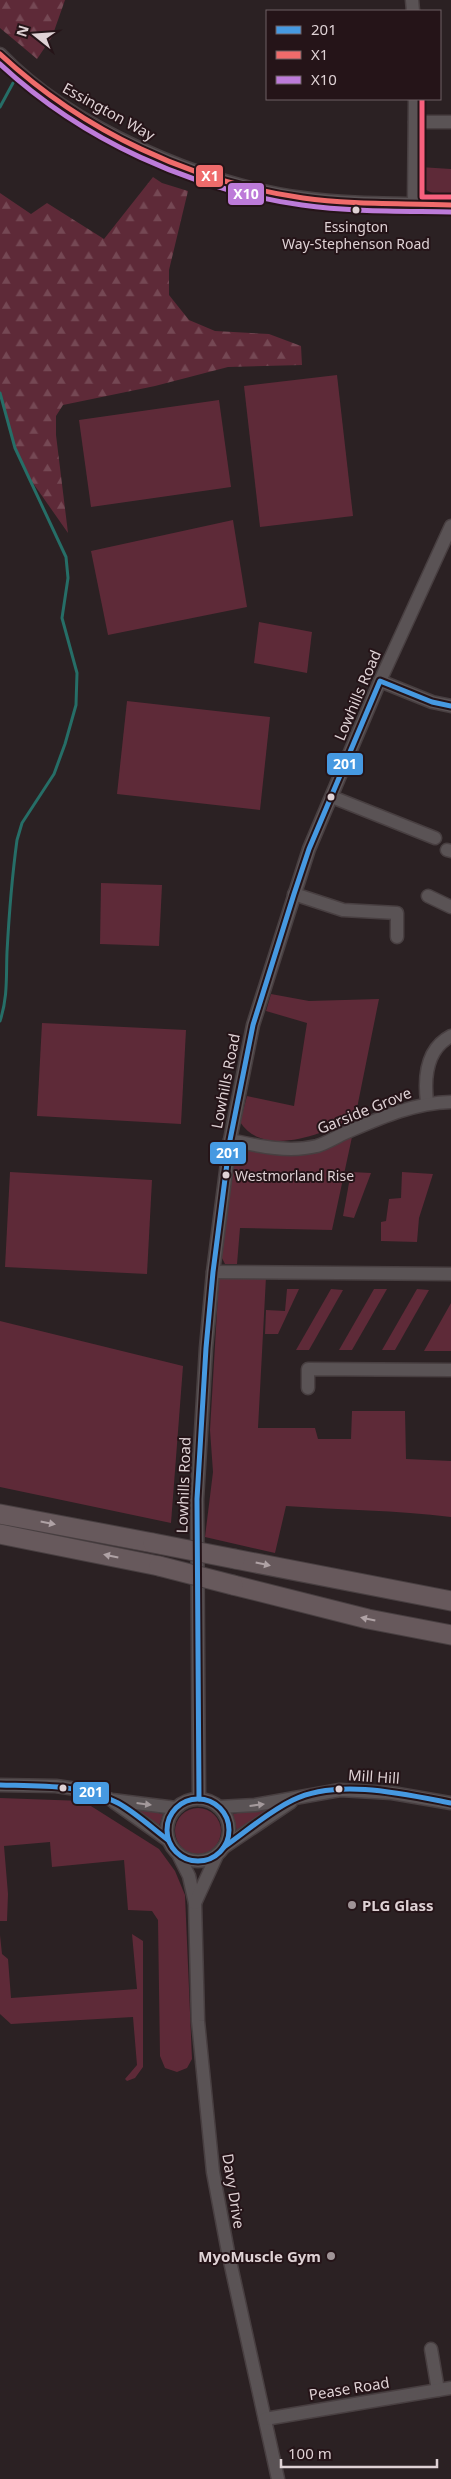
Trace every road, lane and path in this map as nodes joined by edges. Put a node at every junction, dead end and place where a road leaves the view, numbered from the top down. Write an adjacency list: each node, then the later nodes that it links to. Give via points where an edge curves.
1 (0, 54): 5 (street, Essington Way, via 40,90 84,120 155,156 247,187 302,198)
2 (415, 100): 3 (street)
3 (415, 122): 4 (street); 5 (street)
4 (451, 122)
5 (414, 204): 6 (street, Essington Way)
6 (451, 206)
7 (451, 526): 8 (street, Lowhills Road)
8 (380, 681): 9 (street, via 432,702); 10 (street, Lowhills Road)
9 (451, 706)
10 (332, 797): 11 (street); 12 (street, Lowhills Road)
11 (435, 838)
12 (294, 894): 15 (street, via 343,910 397,913); 19 (street, Lowhills Road, via 253,1024)
13 (428, 896): 14 (street)
14 (451, 907)
15 (397, 937)
16 (451, 1036): 17 (street, via 443,1040 429,1059 425,1080)
17 (427, 1102): 18 (street, Garside Grove); 19 (street, Garside Grove, via 399,1110 318,1146 269,1148)
18 (451, 1102)
19 (230, 1140): 20 (street, Lowhills Road)
20 (213, 1272): 21 (street); 33 (street, Lowhills Road, via 197,1499)
21 (451, 1274)
22 (451, 1370): 23 (street, via 308,1369)
23 (308, 1388)
24 (0, 1514): 26 (highway, one-way to 26, bridge)
25 (0, 1534): 29 (highway, one-way to 25, bridge, via 359,1617 159,1566)
26 (291, 1570): 27 (highway, via 352,1572); 28 (highway)
27 (451, 1589)
28 (451, 1601)
29 (416, 1628): 30 (highway); 31 (highway)
30 (451, 1636)
31 (451, 1642)
32 (0, 1785): 35 (street, via 56,1786 83,1790)
33 (199, 1799): 37 (street); 38 (street, via 189,1800)
34 (295, 1799): 36 (street, Mill Hill, via 340,1790 392,1793); 37 (street, Mill Hill, one-way to 34); 40 (street, Mill Hill)
35 (112, 1800): 38 (street, one-way to 38); 39 (street)
36 (451, 1803)
37 (219, 1807): 40 (street, via 229,1826)
38 (176, 1808): 39 (street, via 168,1822)
39 (168, 1840): 41 (street)
40 (221, 1851): 41 (street, via 208,1860 197,1862); 42 (street, Davy Drive)
41 (179, 1856): 42 (street, Davy Drive, via 189,1876)
42 (195, 1903): 46 (street, Davy Drive, via 198,2021 213,2172)
43 (431, 2349): 45 (street)
44 (451, 2388): 45 (street, Pease Road)
45 (438, 2390): 46 (street, Pease Road)
46 (265, 2420): 47 (street, Davy Drive)
47 (278, 2479)

